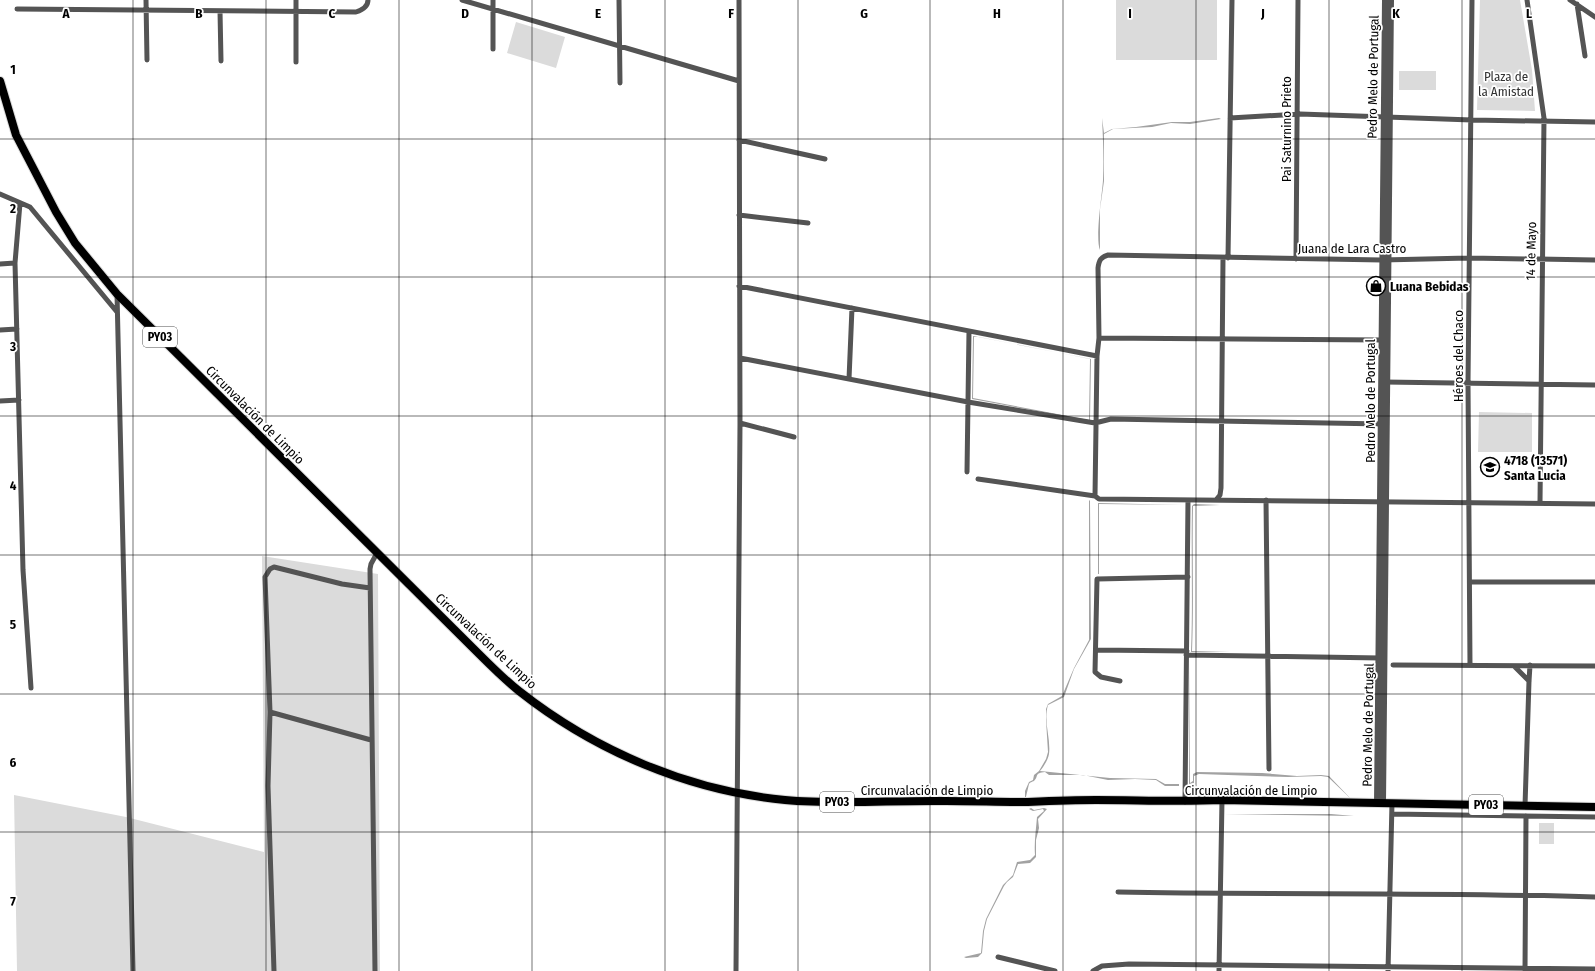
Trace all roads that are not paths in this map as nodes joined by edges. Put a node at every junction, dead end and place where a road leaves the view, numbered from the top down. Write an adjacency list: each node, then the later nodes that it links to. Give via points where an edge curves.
1 (146, 0): 18 (street)
2 (296, 0): 20 (street)
3 (462, 0): 17 (street)
4 (493, 0): 17 (street)
5 (619, 0): 22 (street)
6 (739, 0): 30 (street)
7 (1232, 0): 35 (street)
8 (1298, 0): 32 (street, Pai Saturnino Prieto)
9 (1384, 0): 24 (street, Pedro Melo de Portugal)
10 (1392, 0): 24 (street, Pedro Melo de Portugal)
11 (1472, 0): 36 (street, Héroes del Chaco)
12 (1527, 0): 37 (street, 14 de Mayo)
13 (1570, 0): 15 (street)
14 (368, 1): 20 (street, via 364,9 356,12)
15 (1577, 4): 21 (street); 25 (street)
16 (17, 9): 18 (street)
17 (493, 9): 22 (street); 23 (street)
18 (146, 10): 19 (street); 26 (street)
19 (220, 11): 20 (street); 27 (street)
20 (296, 11): 28 (street)
21 (1595, 17)
22 (620, 46): 30 (street); 31 (street)
23 (494, 49)
24 (1388, 51): 33 (street, Pedro Melo de Portugal); 34 (street, Pedro Melo de Portugal)
25 (1585, 56)
26 (147, 60)
27 (221, 61)
28 (296, 62)
29 (0, 81): 55 (highway, Circunvalación de Limpio / PY03, via 16,136 56,212 75,243)
30 (739, 81): 39 (street)
31 (620, 84)
32 (1297, 114): 33 (street); 35 (street); 47 (street, Pai Saturnino Prieto)
33 (1383, 117): 34 (street); 48 (street, Pedro Melo de Portugal)
34 (1390, 117): 36 (street); 49 (street, Pedro Melo de Portugal)
35 (1230, 118): 45 (street)
36 (1472, 120): 37 (street); 46 (street, Héroes del Chaco)
37 (1544, 121): 38 (street); 50 (street, 14 de Mayo)
38 (1595, 122)
39 (739, 140): 40 (street); 43 (street)
40 (825, 159)
41 (0, 194): 42 (street)
42 (20, 203): 52 (street); 57 (street, via 30,208)
43 (739, 215): 44 (street); 54 (street)
44 (808, 224)
45 (1226, 258): 47 (street, Juana de Lara Castro); 61 (street, Juana de Lara Castro, via 1108,255 1102,257 1099,262); 62 (street)
46 (1469, 258): 49 (street, Juana de Lara Castro); 50 (street, Juana de Lara Castro); 68 (street, Héroes del Chaco)
47 (1296, 259): 48 (street, Juana de Lara Castro)
48 (1382, 260): 49 (street, Juana de Lara Castro); 63 (street, Pedro Melo de Portugal)
49 (1389, 260): 63 (street, Pedro Melo de Portugal)
50 (1542, 260): 51 (street, Juana de Lara Castro); 69 (street, 14 de Mayo)
51 (1595, 260)
52 (15, 263): 53 (street); 58 (street)
53 (0, 264)
54 (740, 286): 56 (street); 65 (street)
55 (117, 294): 57 (street); 89 (highway, Circunvalación de Limpio / PY03)
56 (852, 308): 60 (street); 66 (street)
57 (118, 312): 129 (street)
58 (17, 329): 59 (street); 71 (street)
59 (0, 330)
60 (969, 331): 64 (street); 73 (street)
61 (1099, 338): 62 (street); 64 (street)
62 (1222, 339): 63 (street); 74 (street)
63 (1385, 340): 67 (street, Pedro Melo de Portugal)
64 (1096, 356): 76 (street)
65 (740, 358): 66 (street); 75 (street)
66 (848, 379): 73 (street)
67 (1385, 382): 68 (street); 77 (street, Pedro Melo de Portugal)
68 (1468, 383): 69 (street); 86 (street, Héroes del Chaco)
69 (1541, 384): 70 (street); 87 (street, 14 de Mayo)
70 (1595, 385)
71 (19, 400): 72 (street); 105 (street, via 23,570)
72 (0, 401)
73 (968, 402): 76 (street); 79 (street)
74 (1222, 421): 76 (street, via 1111,419); 77 (street); 83 (street, via 1221,488)
75 (740, 423): 78 (street); 109 (street)
76 (1095, 423): 81 (street)
77 (1384, 424): 85 (street, Pedro Melo de Portugal)
78 (794, 438)
79 (967, 472)
80 (978, 479): 81 (street)
81 (1095, 496): 82 (street, via 1099,499)
82 (1188, 500): 83 (street); 90 (street)
83 (1216, 500): 84 (street)
84 (1266, 500): 85 (street); 96 (street)
85 (1384, 502): 86 (street); 97 (street, Pedro Melo de Portugal)
86 (1469, 503): 87 (street); 91 (street, Héroes del Chaco)
87 (1540, 504): 88 (street)
88 (1595, 504)
89 (377, 554): 93 (street, via 370,566); 109 (highway, Circunvalación de Limpio / PY03, via 519,691 575,730 624,757 690,781)
90 (1188, 577): 94 (street, via 1097,579); 95 (street)
91 (1470, 582): 92 (street); 99 (street, Héroes del Chaco)
92 (1595, 582)
93 (370, 588): 106 (street, via 342,584 274,567 267,572 265,577); 107 (street)
94 (1096, 650): 95 (street); 103 (street, via 1096,674)
95 (1186, 653): 96 (street); 111 (street)
96 (1268, 656): 97 (street); 108 (street)
97 (1382, 658): 112 (street, Pedro Melo de Portugal)
98 (1393, 664): 99 (street)
99 (1470, 665): 101 (street)
100 (1530, 665): 101 (street); 102 (street); 104 (street)
101 (1514, 666): 104 (street)
102 (1595, 666)
103 (1120, 681)
104 (1529, 682): 114 (street)
105 (31, 688)
106 (270, 712): 107 (street); 130 (street, via 268,786)
107 (372, 740): 131 (street)
108 (1268, 769)
109 (738, 792): 111 (highway, Circunvalación de Limpio / PY03, via 784,800 837,802); 132 (street)
110 (1222, 800): 111 (highway, Circunvalación de Limpio / PY03); 112 (highway, Circunvalación de Limpio / PY03); 120 (street)
111 (1185, 802)
112 (1380, 803): 113 (highway, Circunvalación de Limpio / PY03)
113 (1392, 803): 114 (highway, Circunvalación de Limpio / PY03); 116 (street)
114 (1525, 806): 115 (highway, Circunvalación de Limpio / PY03)
115 (1595, 807)
116 (1392, 814): 117 (street); 121 (street)
117 (1526, 816): 118 (street); 122 (street)
118 (1595, 816)
119 (1118, 892): 120 (street)
120 (1220, 894): 121 (street); 125 (street)
121 (1389, 895): 122 (street); 126 (street)
122 (1525, 895): 123 (street); 128 (street)
123 (1595, 897)
124 (998, 956): 133 (street)
125 (1219, 968): 126 (street); 134 (street, via 1129,964 1102,966)
126 (1388, 969): 128 (street)
127 (1595, 969): 128 (street)
128 (1525, 970)
129 (133, 971)
130 (274, 971)
131 (375, 971)
132 (736, 971)
133 (1055, 971)
134 (1093, 971)

